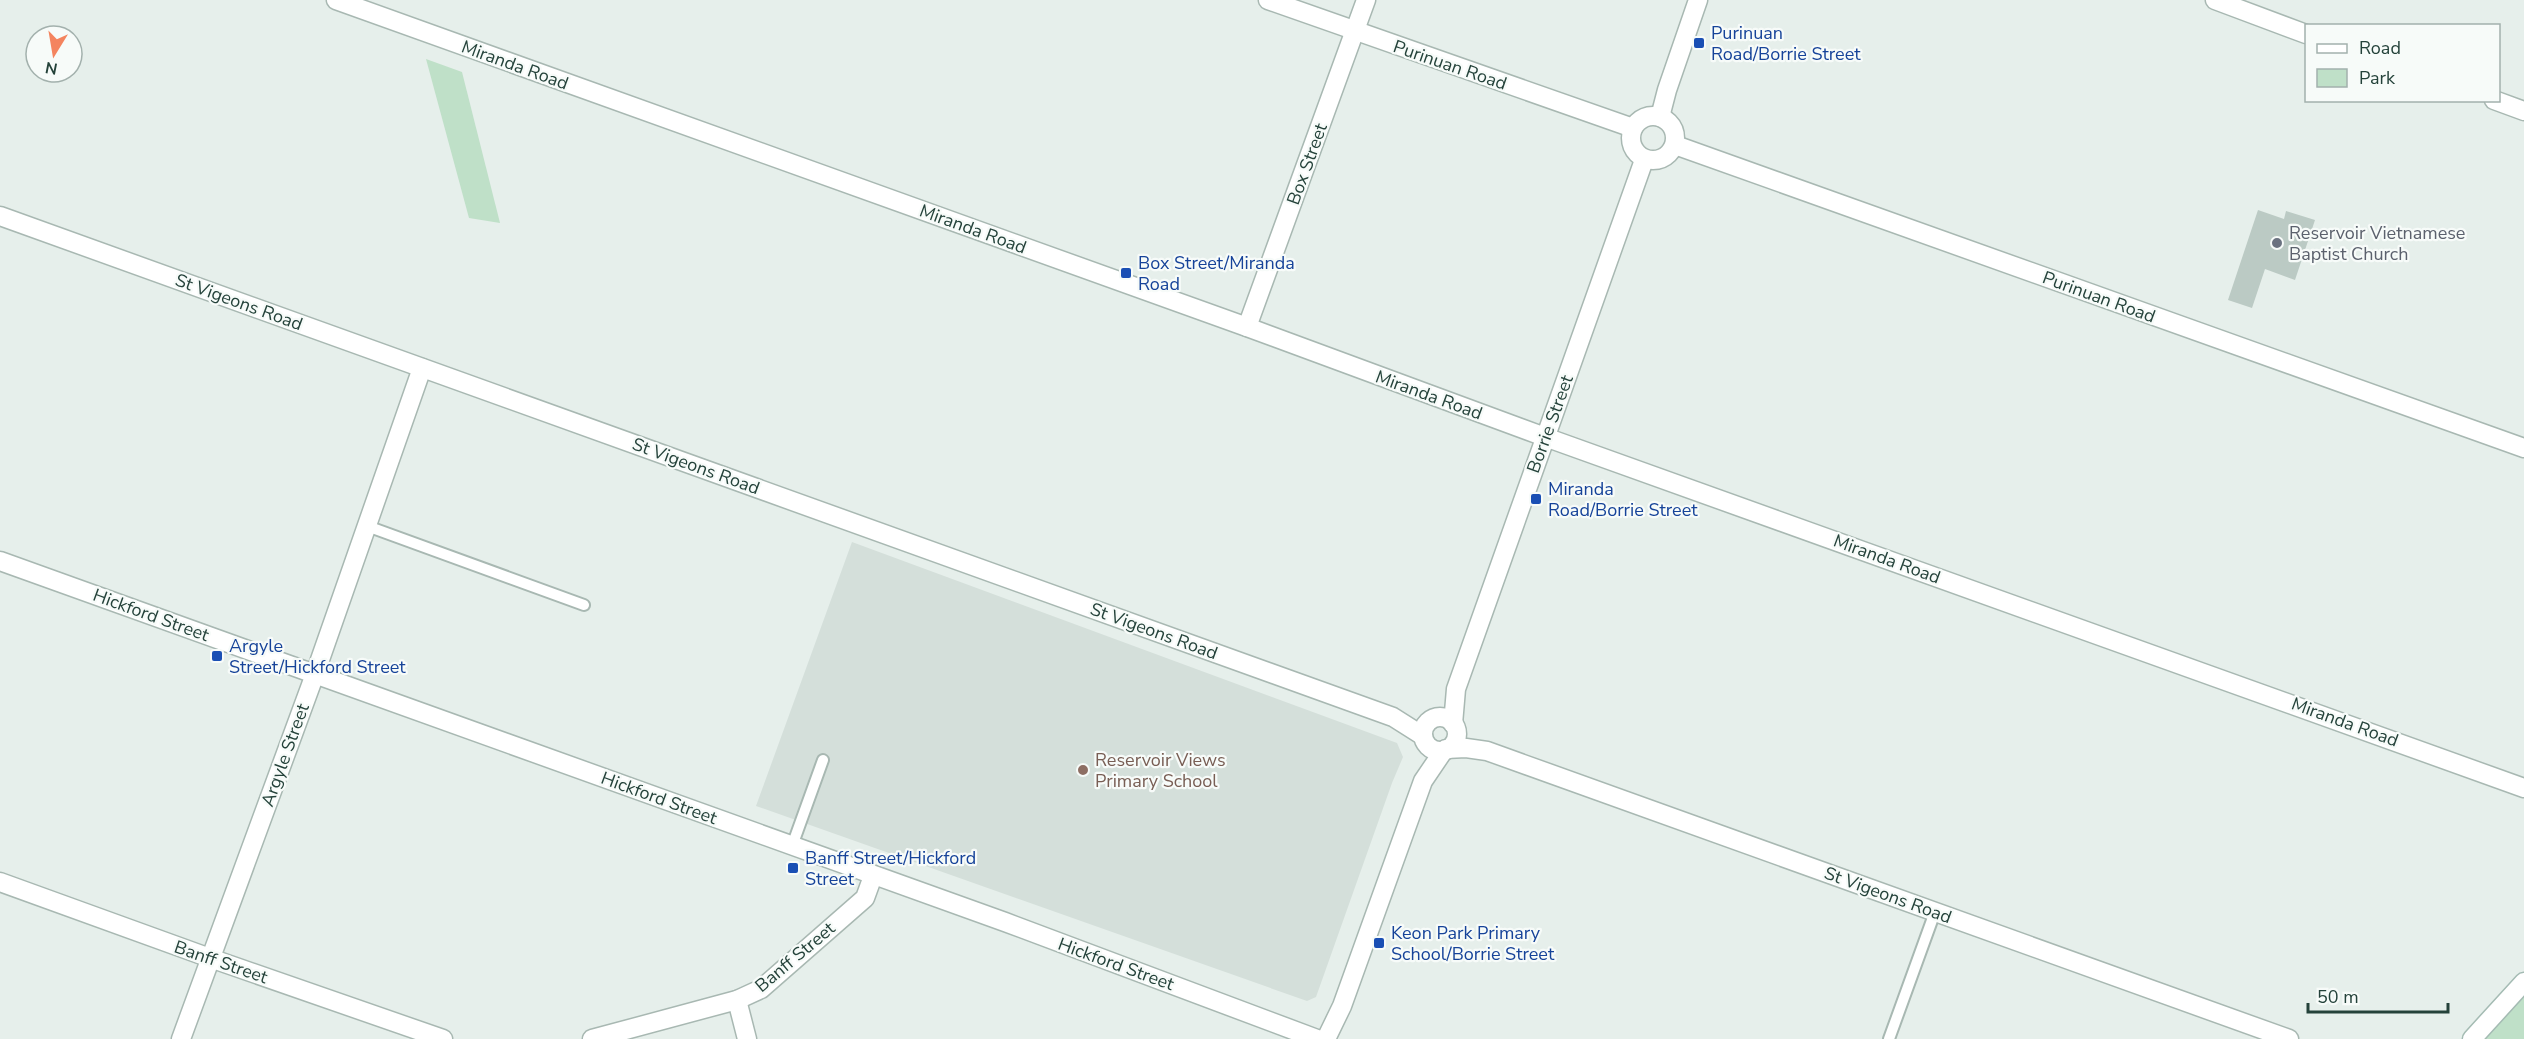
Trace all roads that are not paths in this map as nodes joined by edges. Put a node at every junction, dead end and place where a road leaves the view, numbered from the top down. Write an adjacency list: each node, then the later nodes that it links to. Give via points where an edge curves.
1 (336, 0): 15 (street, Miranda Road)
2 (1268, 0): 6 (street, Purinuan Road)
3 (1366, 0): 6 (street, Box Street)
4 (1698, 0): 10 (street)
5 (2215, 0): 7 (street)
6 (1355, 31): 11 (street, Purinuan Road); 15 (street, Box Street)
7 (2305, 33)
8 (2499, 102): 9 (street)
9 (2524, 111)
10 (1660, 117): 11 (street, via 1644,118); 12 (street, via 1675,131)
11 (1633, 128): 13 (street, via 1630,141)
12 (1675, 145): 13 (street, via 1662,159); 18 (street, Purinuan Road)
13 (1644, 160): 17 (street, Borrie Street)
14 (0, 216): 16 (street, St Vigeons Road)
15 (1247, 327): 17 (street, Miranda Road)
16 (422, 368): 19 (street, Argyle Street); 25 (street, St Vigeons Road)
17 (1545, 438): 23 (street, Borrie Street); 30 (street, Miranda Road)
18 (2524, 448)
19 (367, 525): 21 (lane); 22 (street, Argyle Street)
20 (0, 561): 22 (street, Hickford Street)
21 (584, 605)
22 (315, 674): 31 (street, Hickford Street); 35 (street, Argyle Street)
23 (1456, 689): 24 (street, Borrie Street); 25 (street, Borrie Street)
24 (1455, 728): 25 (street, via 1445,718); 26 (street, via 1454,742); 27 (street, St Vigeons Road)
25 (1428, 729): 26 (street, via 1433,749); 29 (street)
26 (1445, 749): 27 (street, St Vigeons Road); 29 (street)
27 (1487, 751): 34 (street, St Vigeons Road)
28 (823, 760): 31 (lane)
29 (1423, 781): 43 (street, via 1342,1006)
30 (2524, 788)
31 (792, 846): 32 (street, Hickford Street)
32 (873, 876): 37 (street, Banff Street, via 865,898 761,989); 42 (street, Hickford Street)
33 (0, 882): 35 (street, Banff Street)
34 (1935, 912): 44 (lane); 45 (street, St Vigeons Road)
35 (210, 958): 38 (street, Argyle Street); 39 (street, Banff Street)
36 (2524, 982): 46 (street)
37 (737, 1000): 40 (street, Banff Street); 41 (street)
38 (181, 1039)
39 (444, 1039)
40 (592, 1039)
41 (747, 1039)
42 (1317, 1039)
43 (1326, 1039)
44 (1889, 1039)
45 (2289, 1039)
46 (2472, 1039)

